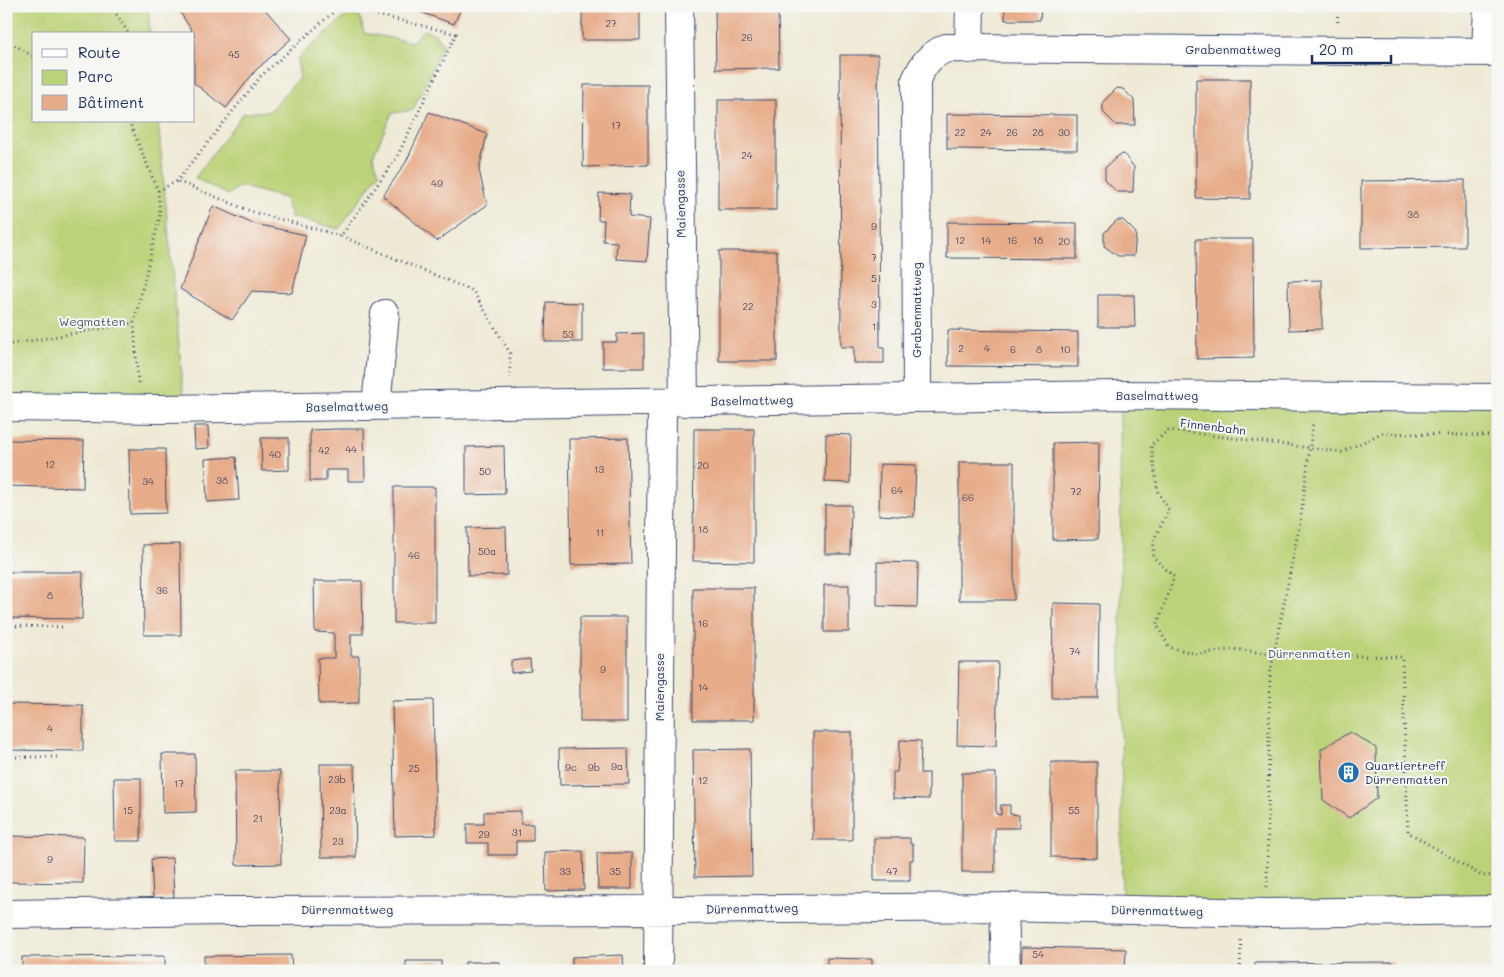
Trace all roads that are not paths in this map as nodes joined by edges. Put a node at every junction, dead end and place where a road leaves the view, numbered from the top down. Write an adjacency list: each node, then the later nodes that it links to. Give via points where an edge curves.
1 (679, 6): 9 (street, Maiengasse)
2 (970, 6): 4 (street)
3 (1488, 6): 5 (street)
4 (969, 49): 5 (street, Grabenmattweg); 7 (street, Grabenmattweg, via 946,48 932,55 916,80)
5 (1492, 52)
6 (386, 314): 10 (street)
7 (917, 398): 8 (street, Baselmattweg, via 1120,395); 9 (street, Baselmattweg)
8 (1498, 398)
9 (673, 402): 10 (street, Baselmattweg); 13 (street, Maiengasse)
10 (376, 406): 11 (street, Baselmattweg)
11 (6, 407)
12 (1004, 907): 13 (street, Dürrenmattweg); 14 (street, Dürrenmattweg, via 1267,913); 17 (street)
13 (658, 910): 15 (street, Dürrenmattweg, via 226,910); 16 (street, Maiengasse)
14 (1498, 910)
15 (6, 914)
16 (658, 971)
17 (1006, 971)

